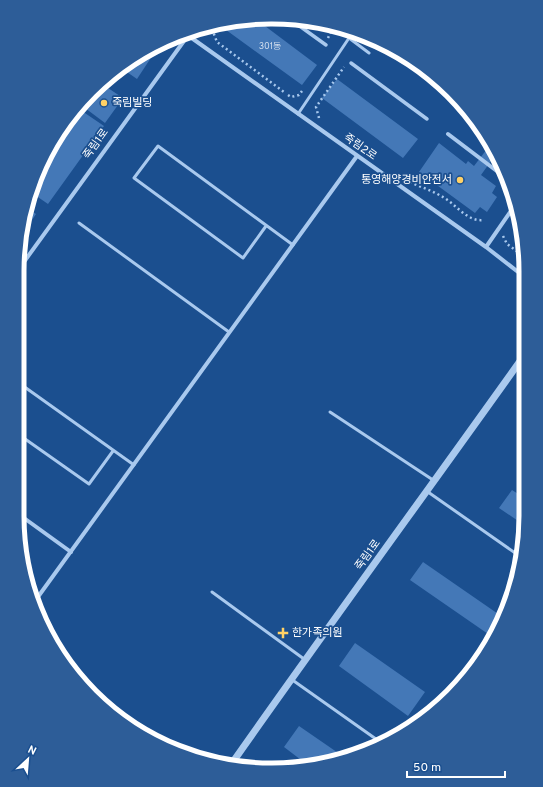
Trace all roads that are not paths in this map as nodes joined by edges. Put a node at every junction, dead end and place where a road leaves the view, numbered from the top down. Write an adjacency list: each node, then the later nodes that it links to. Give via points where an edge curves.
1 (299, 26): 4 (street)
2 (192, 37): 7 (street, 죽림2로)
3 (183, 40): 17 (street, 죽림1로)
4 (326, 45)
5 (369, 53): 7 (lane, via 349,38)
6 (351, 62): 8 (street)
7 (298, 114): 10 (street, 죽림2로)
8 (427, 119)
9 (448, 134): 11 (street)
10 (357, 156): 15 (street); 16 (street, 죽림2로)
11 (497, 172)
12 (512, 210): 16 (street)
13 (79, 223): 19 (lane)
14 (266, 226): 14 (lane, via 158,146 134,178 243,258); 15 (lane)
15 (292, 245): 19 (street)
16 (486, 247): 18 (street, 죽림2로)
17 (25, 261)
18 (519, 273)
19 (229, 332): 25 (street)
20 (519, 363): 26 (street, 죽림1로)
21 (24, 387): 24 (lane)
22 (330, 412): 26 (lane)
23 (24, 438): 24 (lane, via 89,484)
24 (113, 451): 25 (lane)
25 (134, 465): 29 (street)
26 (435, 481): 27 (street, 죽림1로)
27 (428, 492): 30 (lane); 33 (street, 죽림1로)
28 (24, 518): 29 (street)
29 (71, 552): 32 (street)
30 (516, 554)
31 (212, 592): 33 (lane)
32 (38, 597)
33 (304, 659): 34 (street, 죽림1로)
34 (291, 679): 35 (lane); 36 (street, 죽림1로)
35 (376, 739)
36 (234, 760)

